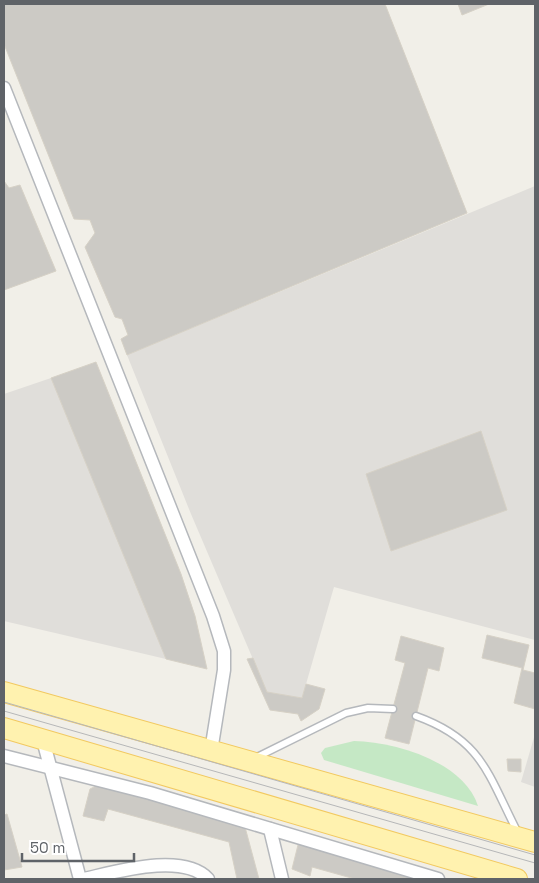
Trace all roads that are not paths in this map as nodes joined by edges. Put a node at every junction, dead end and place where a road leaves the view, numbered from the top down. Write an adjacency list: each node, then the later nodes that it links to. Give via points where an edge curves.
1 (4, 88): 7 (street, via 213,616 224,652 224,670)
2 (4, 692): 7 (main road)
3 (393, 709): 9 (lane, via 368,708 346,714)
4 (416, 716): 12 (lane, via 457,736 480,759)
5 (4, 728): 6 (main road)
6 (43, 740): 10 (street); 17 (main road)
7 (211, 751): 9 (main road)
8 (4, 756): 10 (street)
9 (247, 762): 12 (main road)
10 (51, 770): 11 (street, via 150,793); 13 (street)
11 (270, 829): 15 (street); 16 (street)
12 (528, 840)
13 (82, 879): 14 (street, via 139,867 194,868)
14 (208, 879)
15 (282, 879)
16 (438, 879)
17 (518, 879)

